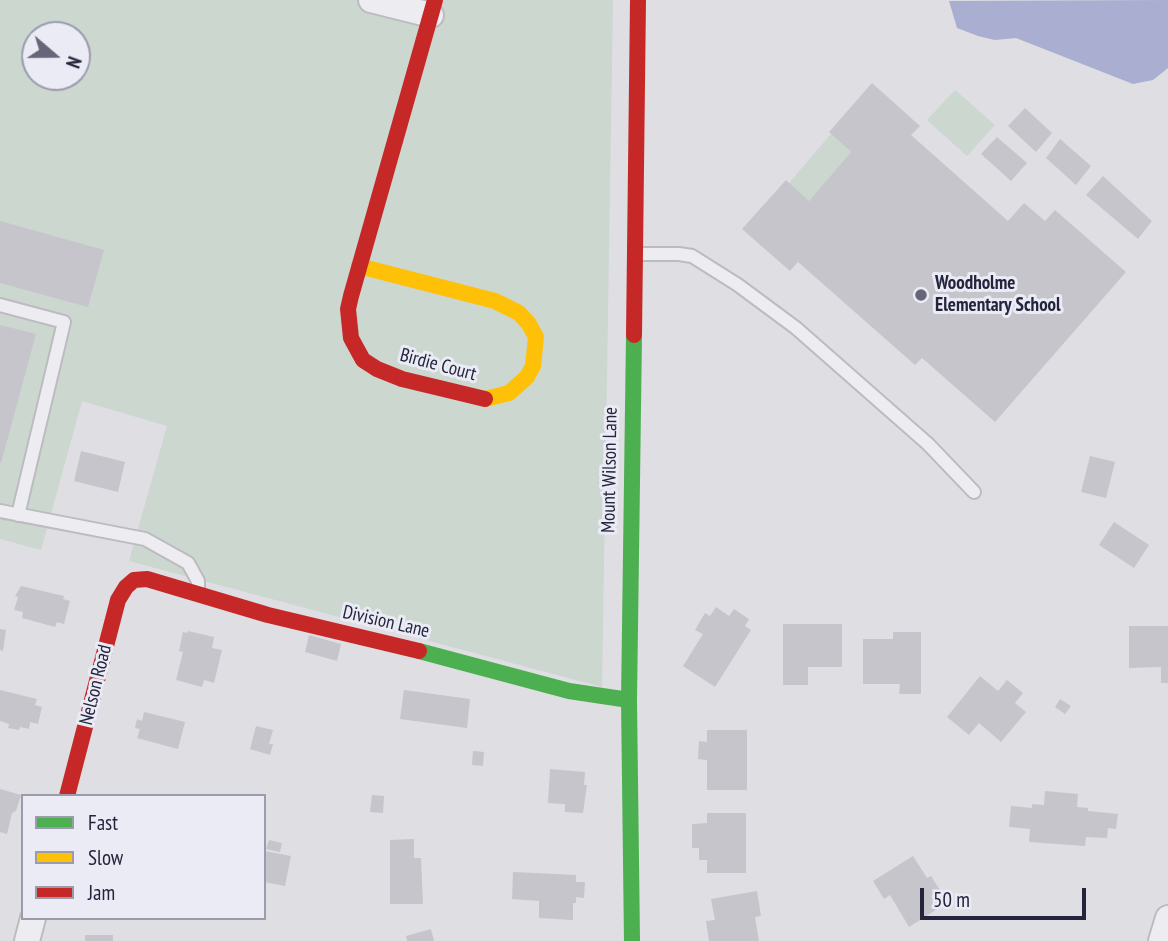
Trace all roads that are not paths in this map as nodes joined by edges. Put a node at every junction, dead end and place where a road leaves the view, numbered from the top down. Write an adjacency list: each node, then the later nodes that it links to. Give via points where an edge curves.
1 (371, 0): 3 (street)
2 (638, 0): 4 (street, Mount Wilson Lane)
3 (433, 8): 5 (street, Birdie Court)
4 (633, 254): 7 (lane, via 692,256 738,285 796,328 928,443); 12 (street, Mount Wilson Lane)
5 (359, 266): 5 (street, Birdie Court, via 348,309 351,338 363,360 402,379 487,399 509,393 527,377 536,337 519,313 495,301)
6 (0, 305): 9 (lane, via 64,322)
7 (974, 492)
8 (0, 511): 9 (lane)
9 (18, 515): 11 (lane, via 145,539 188,563 198,581)
10 (134, 580): 11 (street, Division Lane, via 147,579); 13 (street, Nelson Road, via 118,600)
11 (199, 596): 12 (street, Division Lane, via 569,691)
12 (629, 700): 17 (street, Mount Wilson Lane)
13 (68, 794)
14 (1168, 918): 18 (street)
15 (32, 920): 16 (street)
16 (27, 941)
17 (632, 941)
18 (1161, 941)

